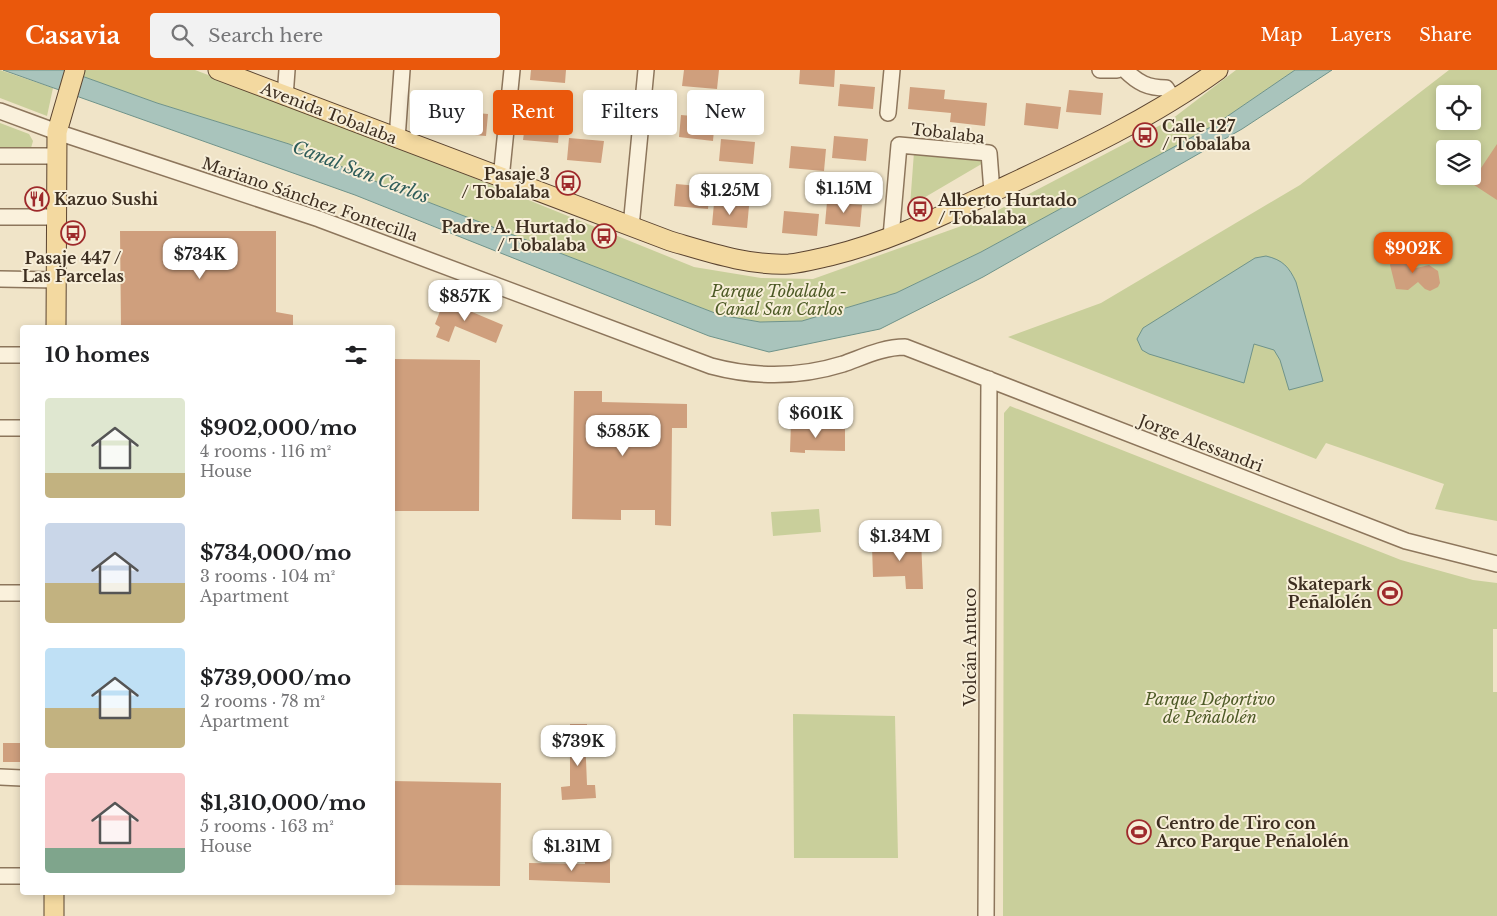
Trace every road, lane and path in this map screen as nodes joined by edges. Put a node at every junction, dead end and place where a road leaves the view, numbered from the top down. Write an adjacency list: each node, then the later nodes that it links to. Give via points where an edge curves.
1 (75, 70): 16 (main road)
2 (218, 70): 12 (main road, Avenida Tobalaba)
3 (287, 70): 12 (street)
4 (402, 70): 17 (street)
5 (512, 70): 20 (street)
6 (646, 70): 24 (street)
7 (892, 70): 15 (street)
8 (1100, 70): 9 (street)
9 (1117, 70)
10 (1125, 70): 13 (street, via 1150,88 1166,88)
11 (1218, 70): 13 (main road, Avenida Tobalaba)
12 (285, 97): 17 (main road, Avenida Tobalaba)
13 (1174, 100): 21 (main road, Avenida Tobalaba)
14 (0, 111): 16 (street, Mariano Sánchez Fontecilla)
15 (888, 113)
16 (57, 132): 19 (main road); 29 (street, Mariano Sánchez Fontecilla, via 318,219 723,369 762,375 800,374)
17 (397, 139): 20 (main road, Avenida Tobalaba)
18 (0, 156): 19 (street)
19 (57, 156): 23 (main road)
20 (500, 179): 24 (main road, Avenida Tobalaba)
21 (992, 192): 25 (main road, Avenida Tobalaba); 25 (street, Tobalaba, via 989,153 899,145)
22 (0, 217): 23 (street)
23 (57, 217): 27 (main road)
24 (631, 227): 25 (main road, Avenida Tobalaba, via 711,252 778,264 834,254)
25 (892, 237)
26 (0, 280): 27 (street)
27 (57, 280): 28 (main road)
28 (56, 325)
29 (894, 347): 32 (street, Jorge Alessandri, via 916,351)
30 (0, 355): 31 (street)
31 (20, 355)
32 (989, 379): 35 (street, Jorge Alessandri, via 1406,541); 44 (street, Volcán Antuco)
33 (0, 428): 34 (street)
34 (20, 428)
35 (1497, 564)
36 (0, 593): 37 (street)
37 (20, 593)
38 (0, 777): 39 (street)
39 (20, 778)
40 (0, 876): 41 (street)
41 (20, 876)
42 (54, 895): 43 (main road)
43 (54, 916)
44 (986, 916)

